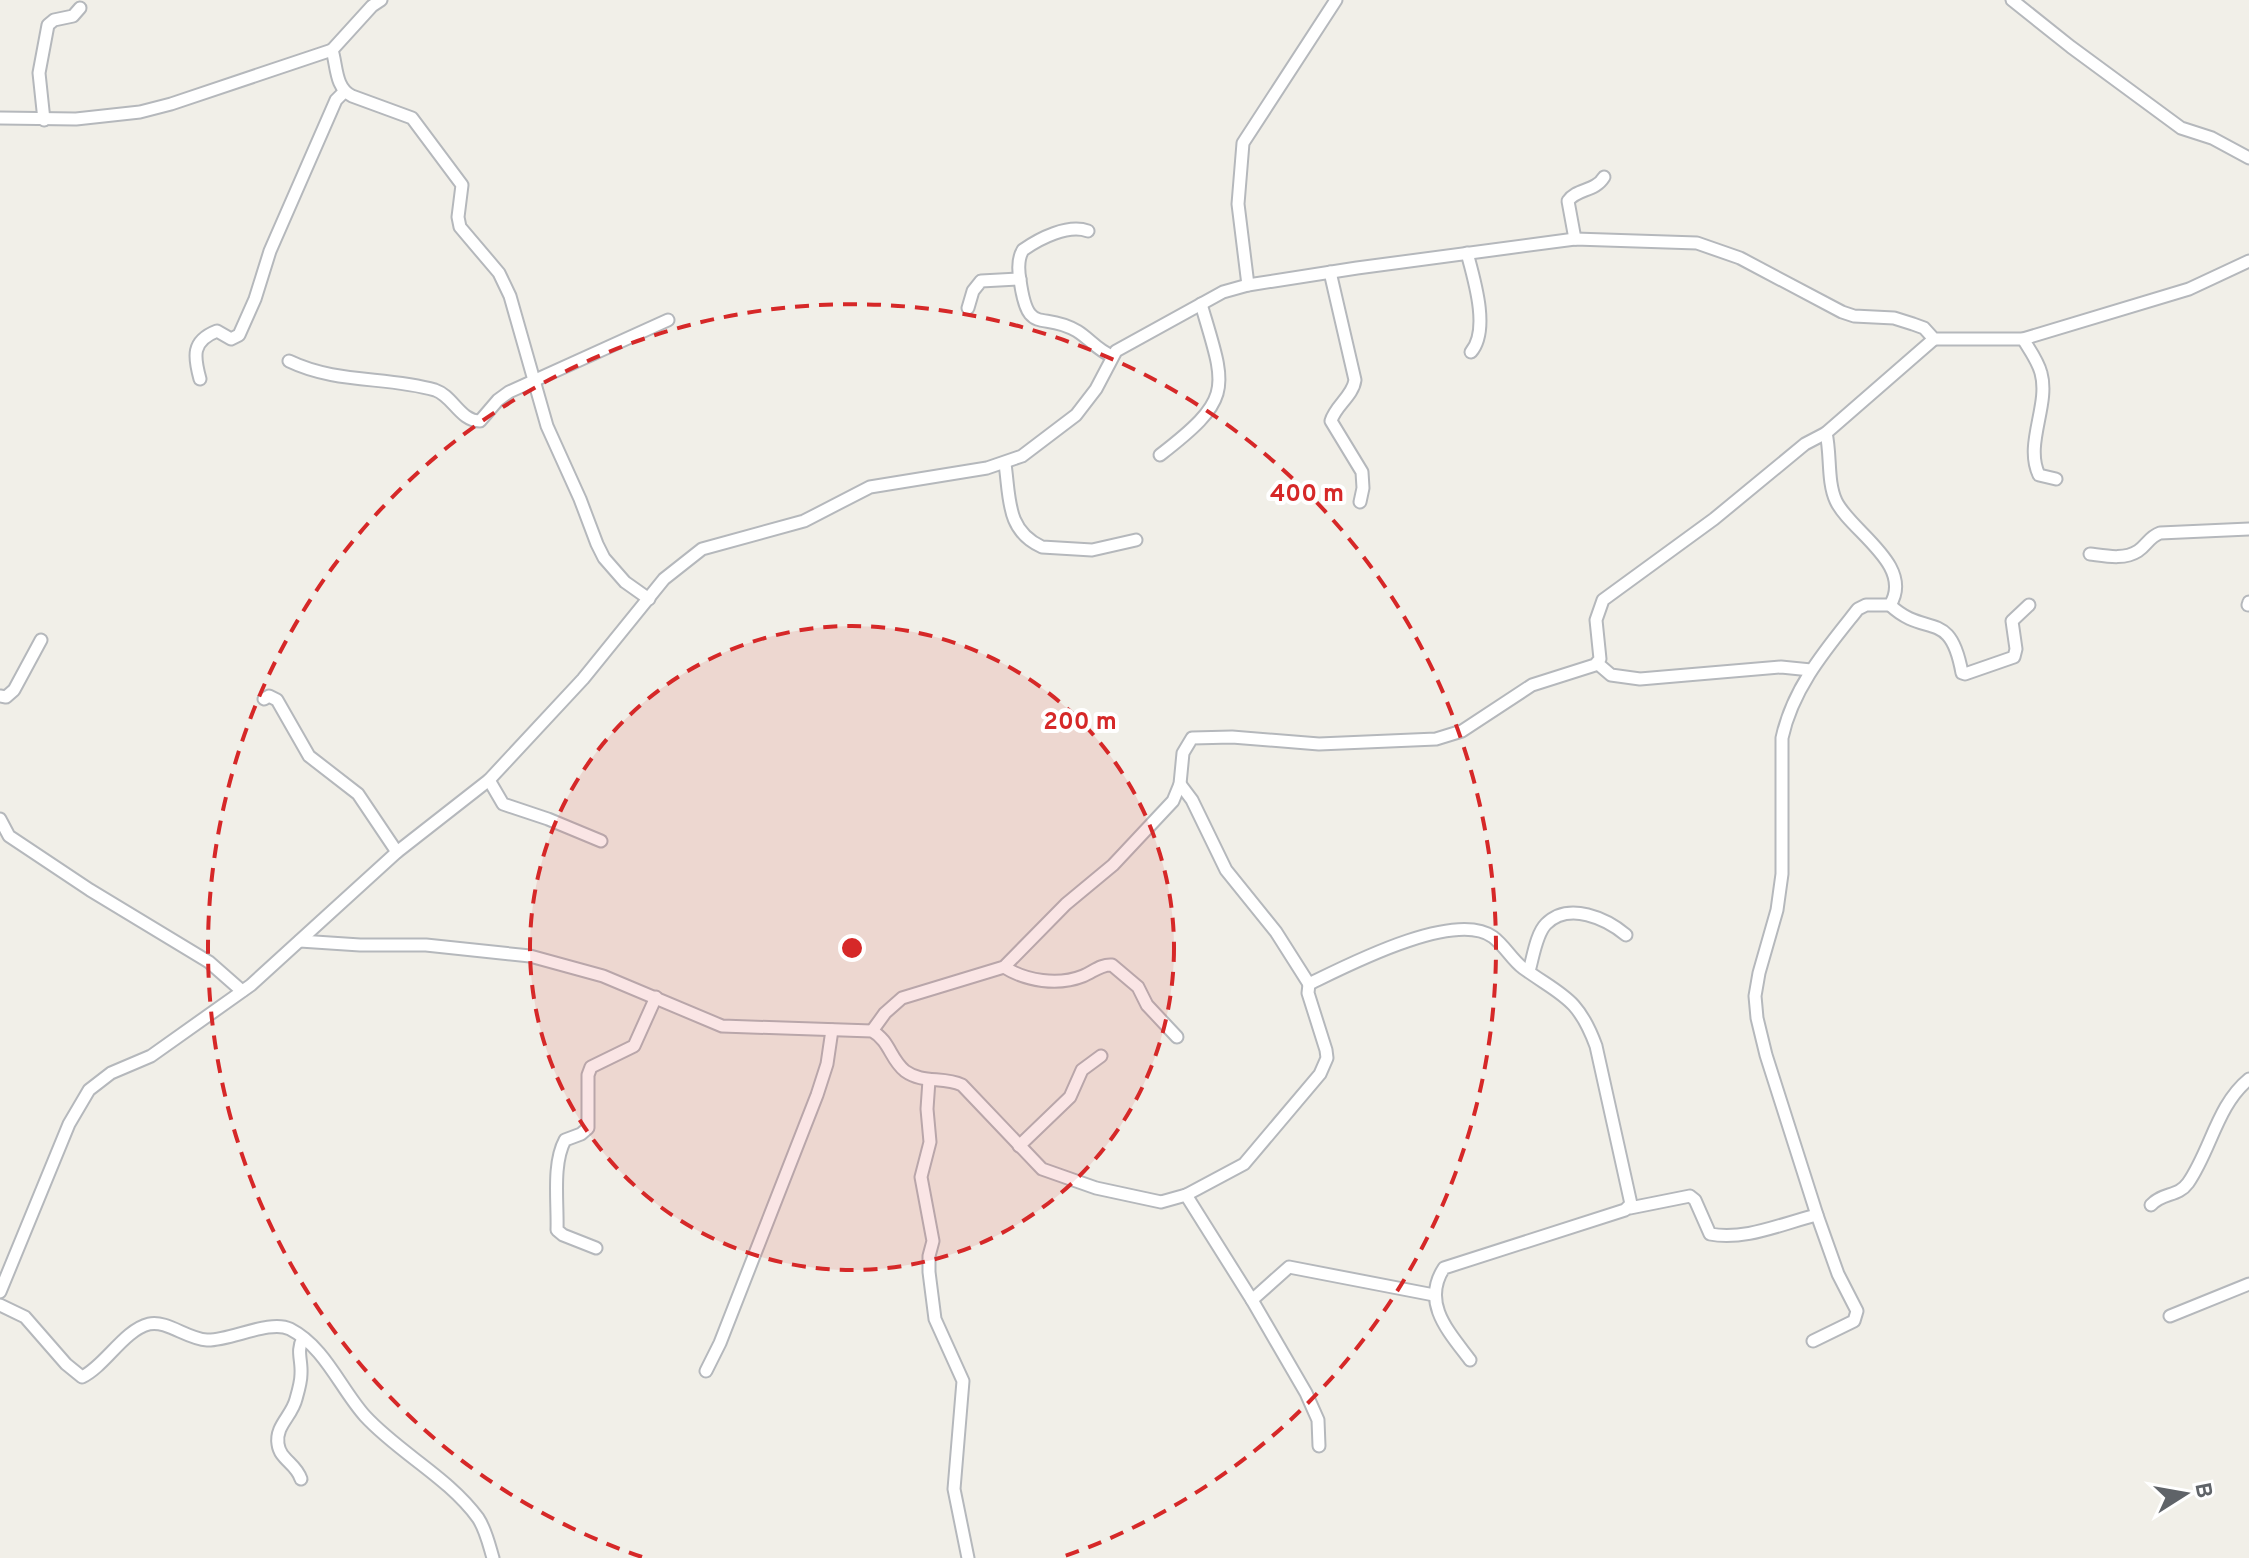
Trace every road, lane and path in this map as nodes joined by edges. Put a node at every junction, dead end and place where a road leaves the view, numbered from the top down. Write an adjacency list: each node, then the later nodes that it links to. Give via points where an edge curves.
1 (361, 0): 6 (street)
2 (381, 0): 6 (street)
3 (1336, 0): 19 (street, via 1243,143 1238,204)
4 (2012, 0): 11 (street, via 2181,128)
5 (80, 8): 10 (street, via 48,25 39,73)
6 (365, 13): 7 (street)
7 (332, 50): 8 (street); 10 (street, via 153,109)
8 (344, 92): 28 (street, via 270,251 239,335 231,339 211,333 195,350); 29 (street, via 412,118 462,185 460,227 499,273)
9 (0, 118): 10 (street)
10 (44, 120)
11 (2249, 158)
12 (1604, 177): 14 (street, via 1568,201)
13 (1088, 231): 18 (street, via 1072,229 1028,246 1020,254)
14 (1575, 239): 15 (street); 23 (street, via 1697,243 1740,258 1842,312 1894,318 1924,328)
15 (1467, 253): 17 (street); 25 (street, via 1479,305 1479,338)
16 (2249, 261): 24 (street, via 2189,289)
17 (1330, 272): 19 (street); 34 (street, via 1355,383 1331,421 1362,472)
18 (1020, 279): 21 (street, via 981,281); 26 (street, via 1024,306 1034,318 1076,330)
19 (1248, 285): 20 (street)
20 (1201, 304): 26 (street); 31 (street, via 1220,369 1218,395)
21 (968, 308)
22 (668, 320): 29 (street)
23 (1934, 339): 24 (street); 30 (street)
24 (2023, 339): 33 (street, via 2042,375 2037,471)
25 (1471, 352)
26 (1112, 356): 32 (street, via 1076,415)
27 (289, 361): 29 (street, via 323,375 438,391 474,421 485,418 509,392)
28 (200, 379)
29 (534, 380): 38 (street, via 553,445 604,558)
30 (1826, 433): 39 (street, via 1836,501 1892,572 1896,591); 42 (street, via 1603,600 1596,620 1601,652)
31 (1160, 455)
32 (1005, 464): 36 (street, via 1015,523 1035,543 1092,550); 38 (street, via 877,484 804,521 712,545 682,563)
33 (2056, 479)
34 (1360, 502)
35 (2249, 529): 37 (street, via 2160,533 2126,556)
36 (1136, 540)
37 (2090, 554)
38 (649, 599): 46 (street)
39 (1890, 605): 40 (street, via 1946,632 1965,674 2014,657 2012,621); 43 (street, via 1858,609)
40 (2029, 605)
41 (41, 640): 44 (street, via 14,690)
42 (1597, 663): 43 (street, via 1611,675 1640,679 1781,667); 47 (street, via 1532,685 1462,731 1436,739 1319,744 1192,738 1183,753)
43 (1811, 670): 68 (street, via 1782,738 1782,874 1755,996 1761,1039)
44 (0, 696)
45 (264, 699): 50 (street, via 273,697 309,756 358,794)
46 (489, 780): 49 (street, via 503,804); 50 (street)
47 (1180, 784): 53 (street, via 1173,801 1113,865); 55 (street, via 1226,870)
48 (0, 819): 56 (street, via 9,836 209,962)
49 (601, 841)
50 (397, 852): 52 (street)
51 (1626, 935): 54 (street, via 1599,916 1557,918 1543,929)
52 (300, 941): 56 (street); 57 (street, via 426,945 530,956)
53 (1004, 967): 59 (street, via 902,998); 60 (street, via 1031,980 1079,978 1112,965 1138,987)
54 (1529, 971): 55 (street, via 1493,937 1459,930 1398,944); 67 (street, via 1564,994 1588,1025)
55 (1309, 984): 65 (street, via 1327,1058 1320,1074 1244,1164)
56 (242, 991): 71 (street, via 151,1056 111,1073 89,1090 69,1124)
57 (656, 997): 58 (street, via 722,1026); 69 (street, via 634,1046 591,1067 590,1123 562,1148 557,1230)
58 (832, 1030): 59 (street); 79 (street, via 817,1095)
59 (872, 1031): 63 (street, via 885,1040 905,1070)
60 (1177, 1037)
61 (1101, 1056): 64 (street, via 1082,1070 1070,1097)
62 (2249, 1079): 66 (street, via 2230,1099 2186,1185)
63 (929, 1080): 64 (street, via 962,1085); 83 (street, via 930,1142 921,1177 933,1241 929,1272 935,1319 963,1381 954,1489)
64 (1019, 1146): 65 (street, via 1050,1174 1096,1188 1161,1202)
65 (1186, 1195): 73 (street)
66 (2151, 1205)
67 (1630, 1208): 68 (street, via 1690,1196 1710,1234 1720,1236); 72 (street, via 1449,1265)
68 (1817, 1215): 77 (street, via 1857,1311 1854,1321)
69 (596, 1248)
70 (2249, 1284): 75 (street)
71 (0, 1292)
72 (1434, 1295): 73 (street, via 1289,1267); 78 (street, via 1443,1325)
73 (1252, 1300): 80 (street, via 1314,1408)
74 (0, 1305): 76 (street, via 25,1317 82,1377 153,1323 202,1339 283,1326)
75 (2170, 1316)
76 (303, 1338): 81 (street, via 296,1402 277,1440 281,1455); 82 (street, via 378,1430 477,1517)
77 (1813, 1341)
78 (1470, 1360)
79 (706, 1371)
80 (1319, 1446)
81 (301, 1479)
82 (493, 1558)
83 (968, 1558)

